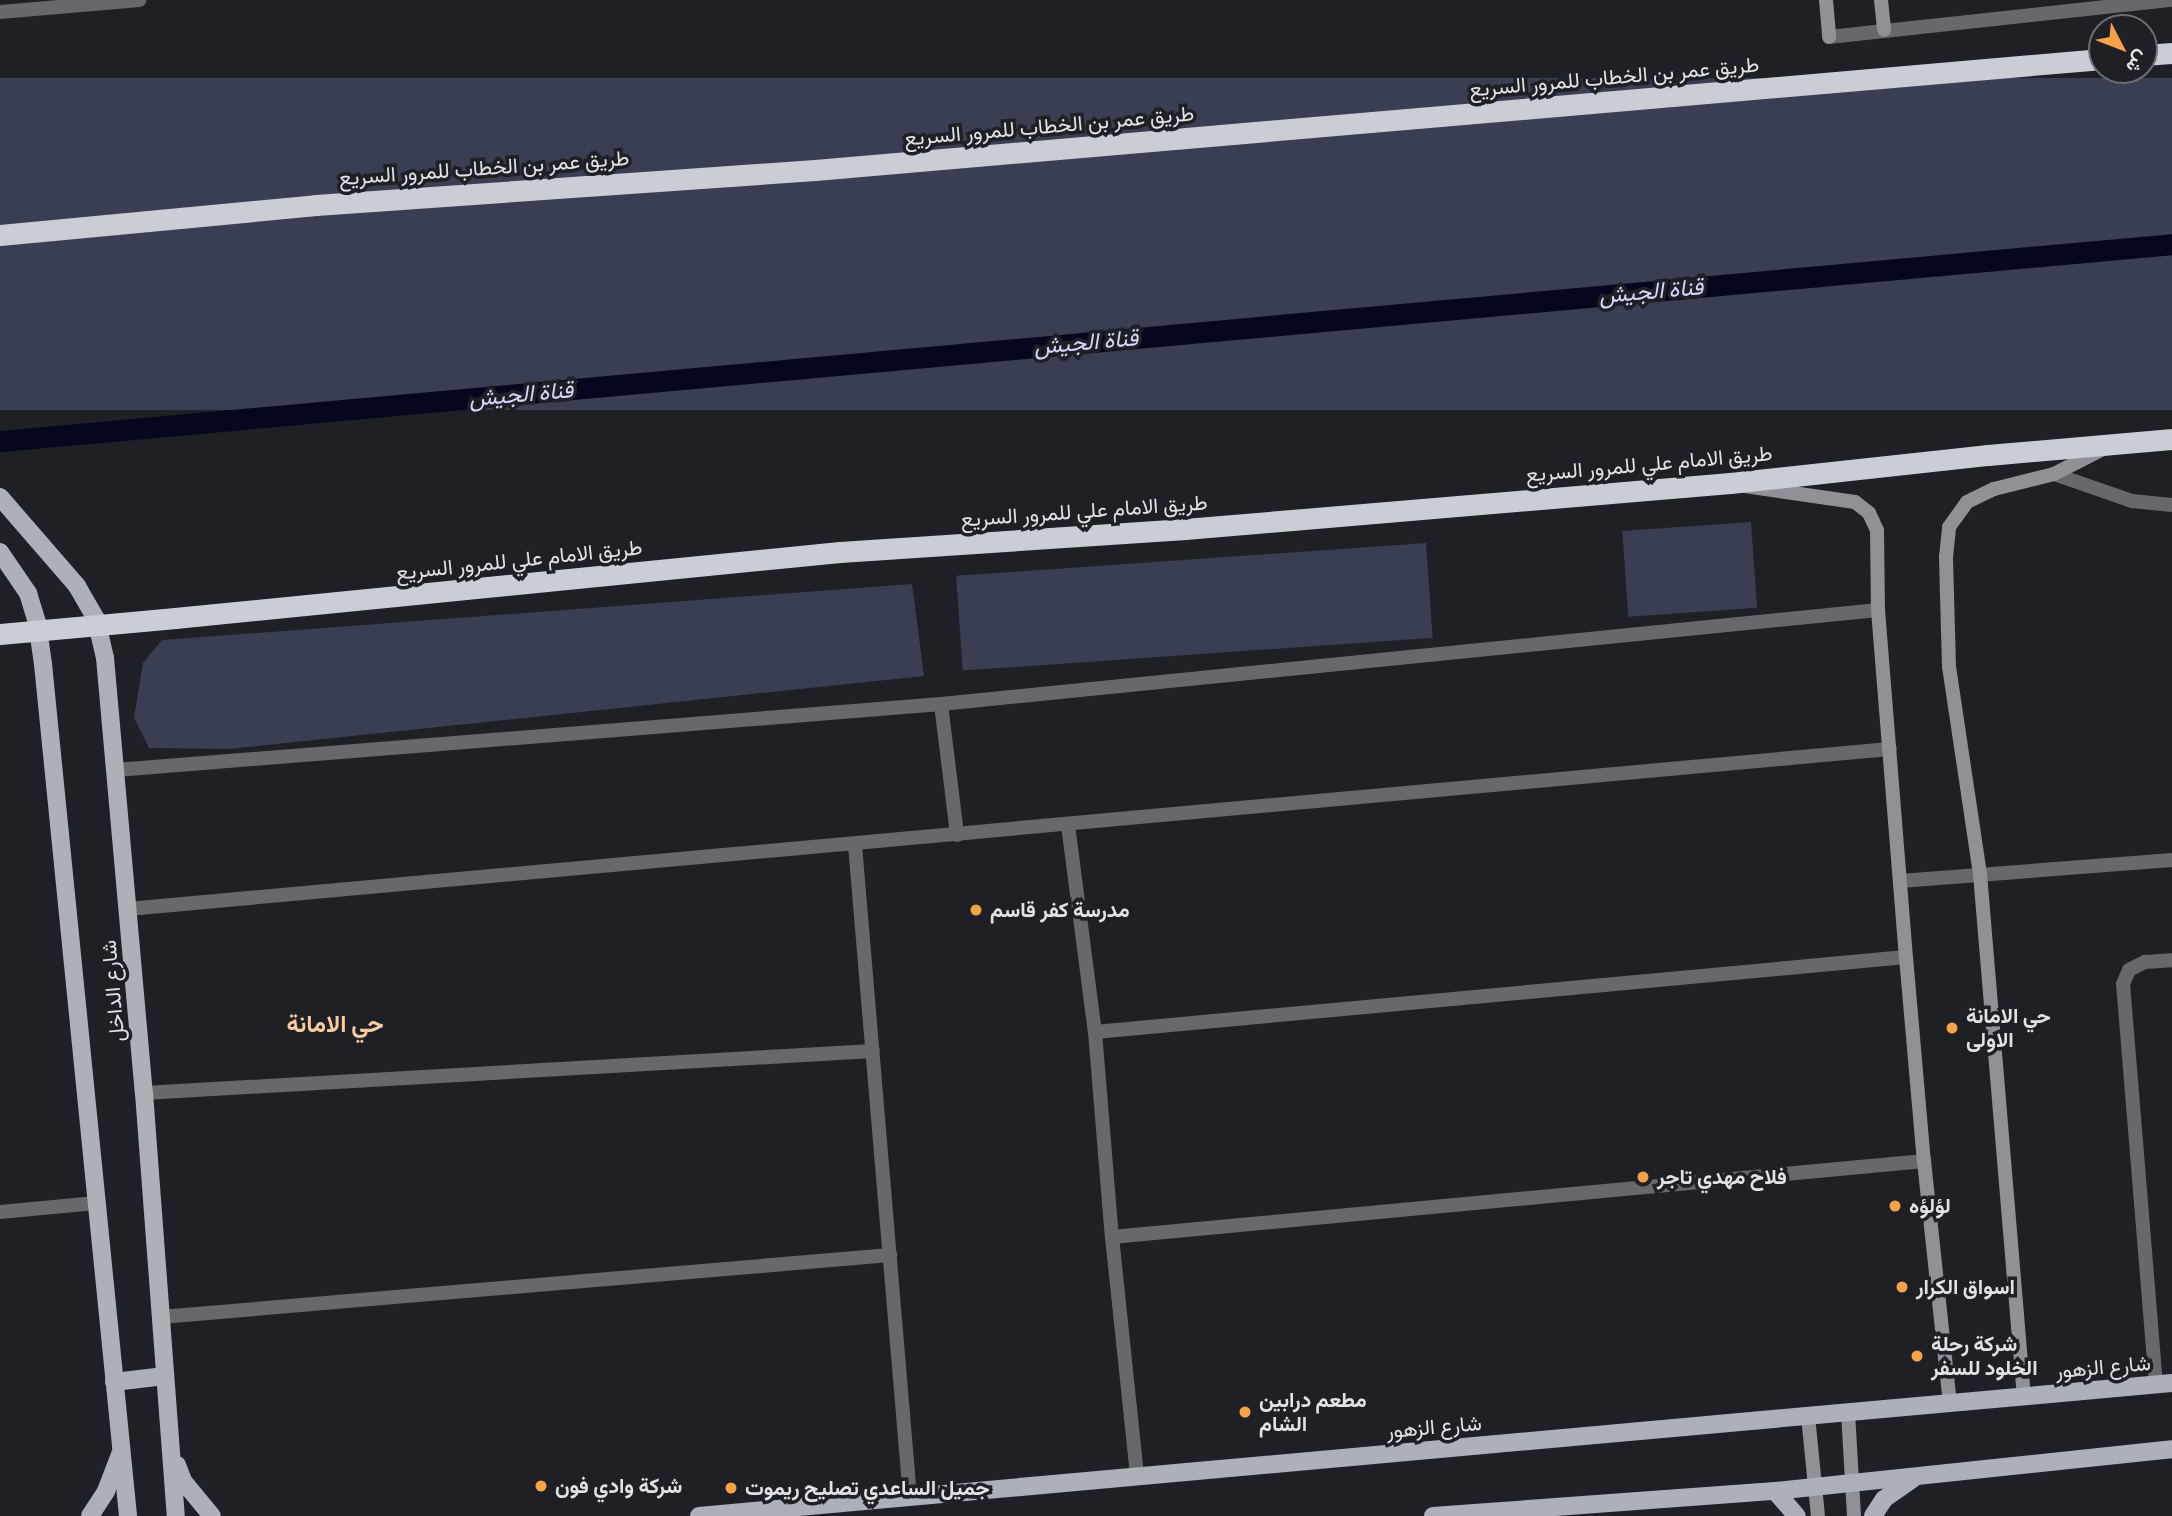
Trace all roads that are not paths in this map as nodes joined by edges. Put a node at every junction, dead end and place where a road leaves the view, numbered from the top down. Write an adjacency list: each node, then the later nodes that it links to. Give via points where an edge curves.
1 (139, 0): 6 (street)
2 (1826, 0): 7 (street, via 1829,37)
3 (1881, 0): 7 (street)
4 (2172, 0): 5 (street)
5 (2132, 3): 7 (street)
6 (0, 12)
7 (1884, 30)
8 (2088, 60): 9 (highway, طريق عمر بن الخطاب للمرور السريع, via 815,170 316,205)
9 (0, 235)
10 (2172, 439): 11 (highway, طريق الامام علي للمرور السريع)
11 (2112, 444): 12 (street); 13 (highway, طريق الامام علي للمرور السريع)
12 (2053, 474): 15 (street, via 2132,501); 26 (street, via 1994,489 1967,502 1949,527 1949,666)
13 (1730, 483): 17 (street, via 1780,494 1829,496 1855,502 1869,513 1877,530); 18 (highway, طريق الامام علي للمرور السريع, bridge, via 1199,528 840,552)
14 (0, 498): 21 (main road, شارع الداخل, via 70,579 96,619)
15 (2172, 505)
16 (0, 552): 35 (main road, شارع الداخل, via 28,593 37,622)
17 (1878, 610): 19 (street); 20 (street)
18 (0, 634)
19 (941, 704): 21 (street); 23 (street)
20 (1890, 749): 22 (street); 27 (street)
21 (116, 770): 28 (main road, شارع الداخل)
22 (1068, 825): 23 (street); 31 (street)
23 (957, 835): 24 (street)
24 (855, 845): 28 (street); 32 (street)
25 (2172, 860): 26 (street)
26 (1980, 874): 27 (street); 43 (street)
27 (1900, 881): 29 (street)
28 (128, 909): 33 (main road, شارع الداخل)
29 (1906, 957): 31 (street); 34 (street)
30 (2172, 960): 42 (street, via 2146,962 2129,970 2123,984)
31 (1095, 1032): 37 (street)
32 (873, 1051): 33 (street); 38 (street)
33 (144, 1093): 39 (main road, شارع الداخل)
34 (1924, 1161): 37 (street); 44 (street)
35 (96, 1203): 36 (street); 41 (main road, شارع الداخل)
36 (0, 1212)
37 (1112, 1237): 51 (street)
38 (890, 1255): 39 (street); 55 (street)
39 (161, 1317): 40 (main road, شارع الداخل)
40 (165, 1376): 41 (main road); 47 (main road, شارع الداخل)
41 (114, 1382): 49 (main road, شارع الداخل)
42 (2164, 1384): 43 (main road, شارع الزهور)
43 (2025, 1398): 44 (main road, شارع الزهور)
44 (1950, 1403): 45 (main road, شارع الزهور)
45 (1848, 1412): 46 (main road, شارع الزهور); 52 (street)
46 (1808, 1416): 51 (main road, شارع الزهور); 53 (street)
47 (171, 1447): 58 (main road, شارع الداخل); 59 (main road, via 183,1481)
48 (2172, 1449): 50 (main road)
49 (122, 1451): 56 (main road, via 106,1492); 57 (main road, شارع الداخل)
50 (1922, 1475): 52 (main road); 65 (main road, via 1901,1484)
51 (1137, 1476): 55 (main road, شارع الزهور)
52 (1851, 1482): 53 (main road); 64 (street)
53 (1815, 1485): 54 (main road); 63 (street)
54 (1774, 1491): 61 (main road); 62 (main road)
55 (910, 1497): 60 (main road, شارع الزهور)
56 (90, 1516)
57 (128, 1516)
58 (176, 1516)
59 (212, 1516)
60 (699, 1516)
61 (1433, 1516)
62 (1797, 1516)
63 (1818, 1516)
64 (1854, 1516)
65 (1873, 1516)

